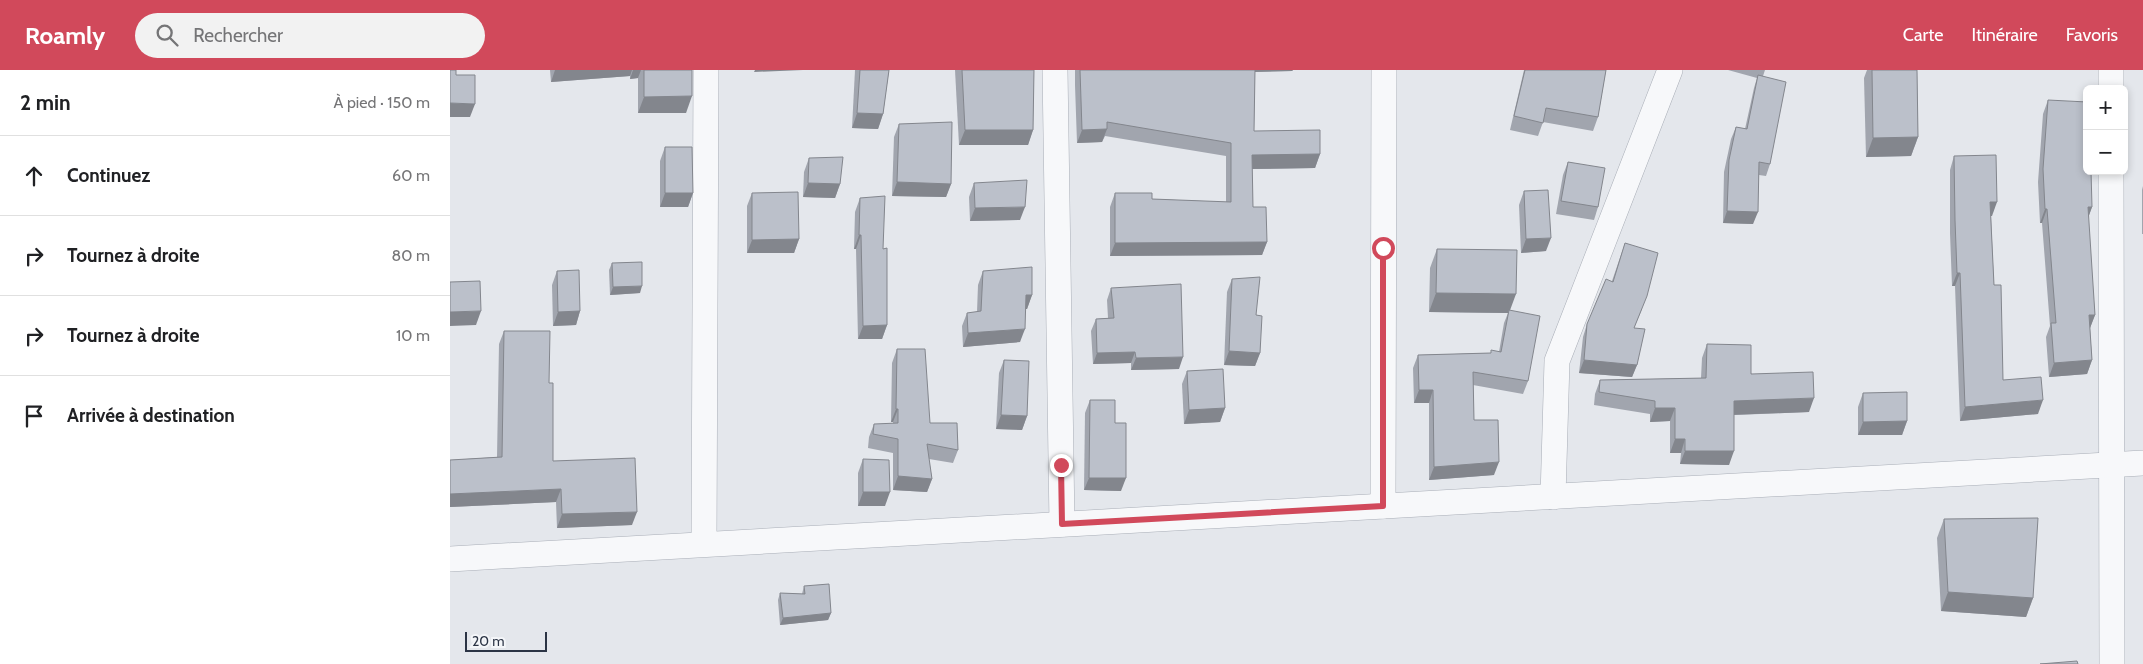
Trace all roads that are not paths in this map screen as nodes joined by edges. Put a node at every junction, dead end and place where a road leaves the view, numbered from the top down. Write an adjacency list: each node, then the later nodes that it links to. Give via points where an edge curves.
1 (706, 70): 13 (street)
2 (1055, 70): 12 (street)
3 (1384, 70): 11 (street)
4 (1670, 70): 10 (street, via 1557,361)
5 (2111, 70): 6 (street)
6 (2111, 85)
7 (2111, 175): 9 (street)
8 (2143, 464): 9 (street)
9 (2112, 466): 10 (street); 15 (street)
10 (1553, 497): 11 (street)
11 (1383, 506): 12 (street)
12 (1062, 524): 13 (street)
13 (704, 544): 14 (street)
14 (450, 558)
15 (2112, 664)

